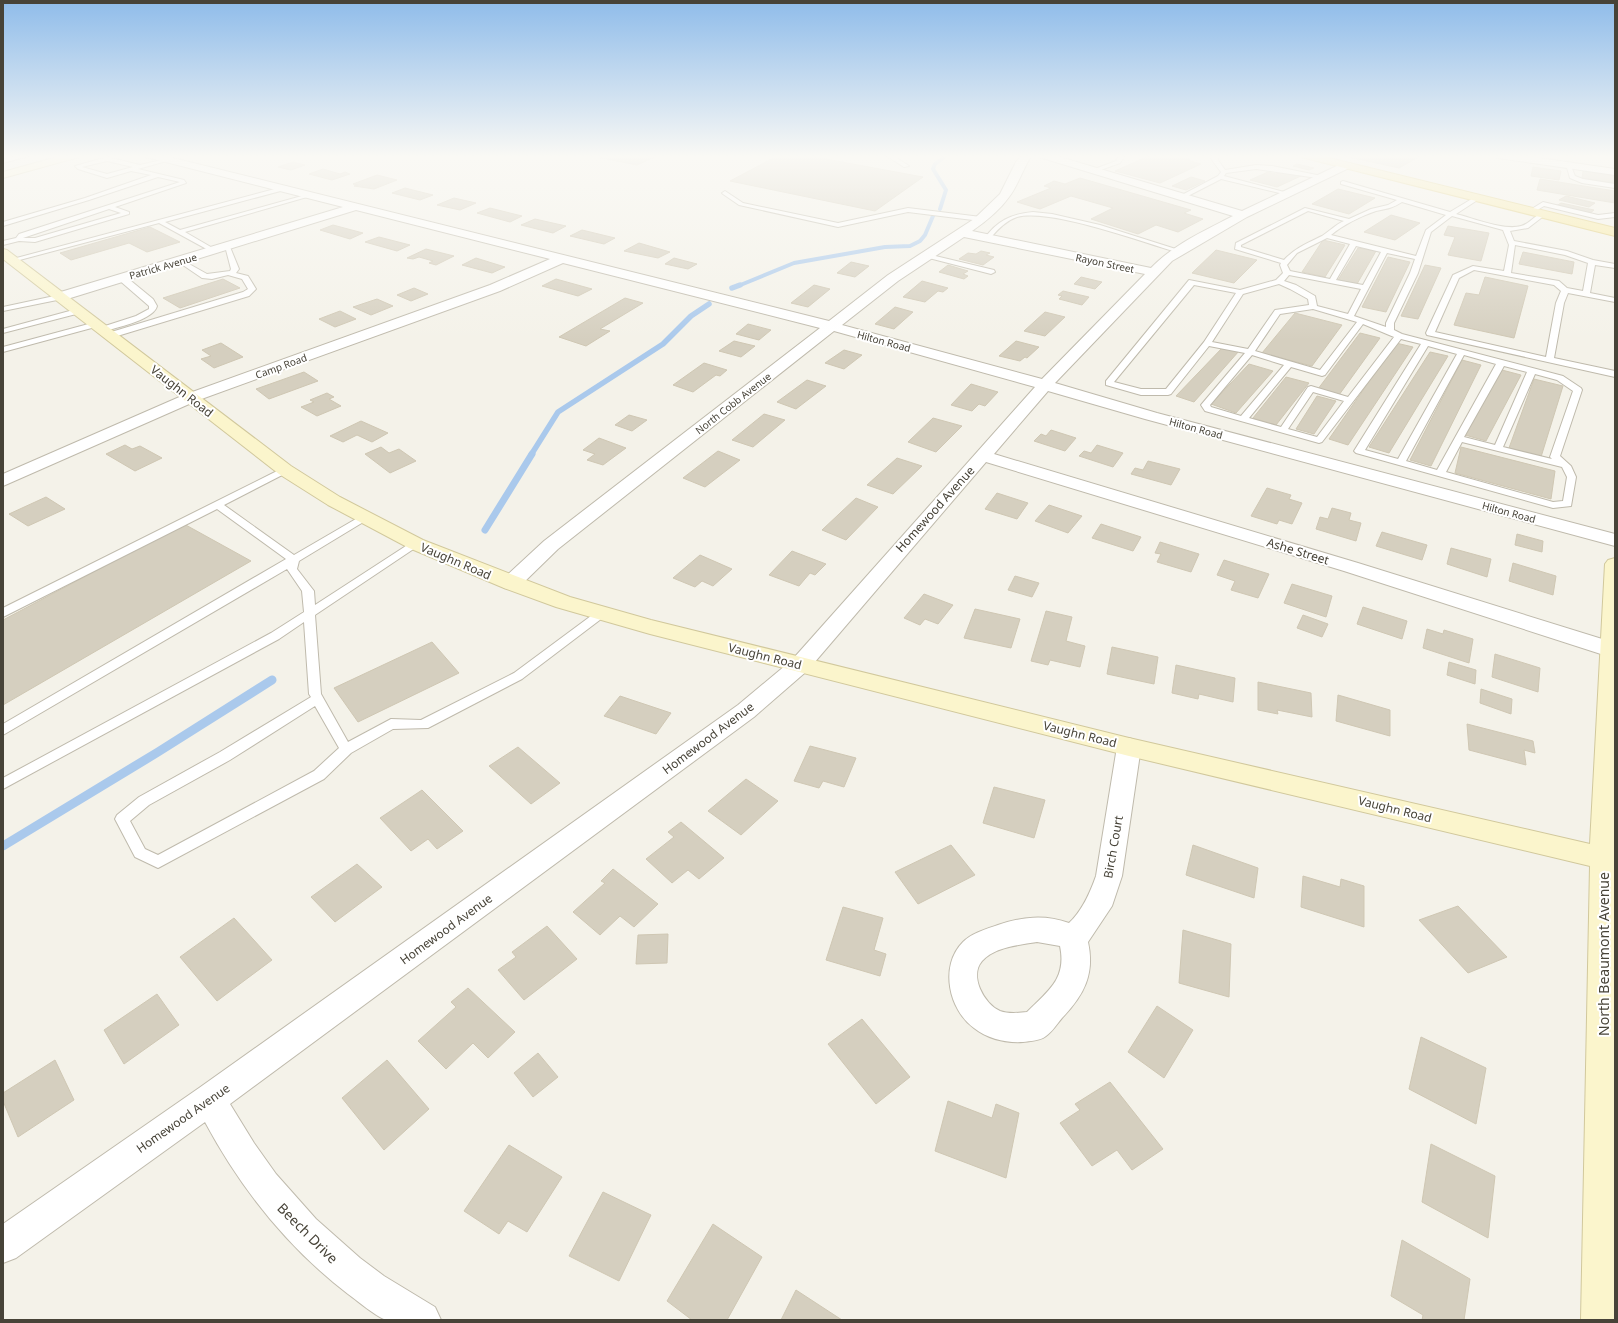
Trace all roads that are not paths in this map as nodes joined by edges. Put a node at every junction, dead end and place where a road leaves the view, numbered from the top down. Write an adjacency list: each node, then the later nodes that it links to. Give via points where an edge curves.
1 (27, 217): 25 (lane)
2 (80, 217): 31 (lane, via 21,235)
3 (114, 217): 31 (lane, via 35,240)
4 (175, 217): 24 (lane)
5 (234, 217): 27 (lane)
6 (324, 217): 36 (street, Patrick Avenue)
7 (400, 217): 42 (street, Hilton Road)
8 (800, 217): 9 (lane, via 838,225)
9 (877, 217)
10 (963, 217): 22 (lane)
11 (983, 217): 22 (street, North Cobb Avenue)
12 (1014, 217): 32 (lane, via 1005,221)
13 (1055, 217): 38 (lane)
14 (1240, 217): 38 (street, Homewood Avenue)
15 (1290, 217): 45 (lane, via 1238,244 1237,248)
16 (1338, 217): 23 (lane)
17 (1357, 217): 23 (lane)
18 (1447, 217): 43 (lane, via 1428,231)
19 (1462, 217): 26 (lane)
20 (1539, 217): 26 (lane, via 1525,228)
21 (1554, 217): 28 (main road)
22 (981, 219): 29 (street, North Cobb Avenue)
23 (1349, 220): 30 (lane)
24 (159, 221): 27 (lane); 41 (lane)
25 (3, 224)
26 (1506, 228): 33 (lane)
27 (179, 232): 37 (lane)
28 (1615, 232)
29 (963, 233): 32 (street, Rayon Street); 40 (street, North Cobb Avenue)
30 (1326, 236): 35 (lane); 45 (lane, via 1295,252)
31 (19, 239): 34 (lane)
32 (987, 239): 49 (street, Rayon Street)
33 (1511, 242): 46 (lane, via 1567,253); 52 (lane)
34 (3, 243)
35 (1354, 243): 39 (lane); 54 (lane)
36 (227, 247): 37 (street, Patrick Avenue); 50 (lane, via 235,269)
37 (214, 251): 44 (street, Patrick Avenue)
38 (1180, 251): 49 (street, Homewood Avenue)
39 (1385, 251): 43 (lane); 56 (lane)
40 (927, 256): 48 (lane); 67 (street, North Cobb Avenue, via 893,278)
41 (8, 257): 60 (street, Vaughn Road)
42 (562, 258): 67 (street, Hilton Road); 85 (street, Camp Road, via 495,288)
43 (1418, 258): 70 (lane, via 1414,273 1390,323)
44 (180, 261): 50 (lane, via 205,276); 53 (street, Patrick Avenue)
45 (1284, 262): 51 (lane)
46 (1592, 262): 47 (lane); 59 (lane)
47 (1615, 266)
48 (991, 272)
49 (1152, 272): 83 (street, Homewood Avenue)
50 (232, 273): 68 (lane, via 245,278 252,289 246,294)
51 (1287, 273): 54 (lane); 55 (lane)
52 (1507, 274): 57 (lane, via 1556,283); 77 (lane, via 1473,268 1456,277 1430,333)
53 (122, 278): 60 (street, Patrick Avenue); 68 (lane, via 150,301 152,310 139,318)
54 (1332, 281): 56 (lane)
55 (1279, 282): 58 (lane); 62 (lane, via 1312,298)
56 (1365, 288): 65 (lane)
57 (1565, 290): 59 (lane); 77 (lane, via 1560,302)
58 (1240, 292): 72 (lane); 72 (lane, via 1192,282 1109,384 1141,392 1168,392)
59 (1586, 294): 61 (lane)
60 (59, 297): 63 (lane); 64 (street, Vaughn Road)
61 (1615, 300)
62 (1313, 307): 65 (lane); 75 (lane, via 1278,312)
63 (3, 309)
64 (78, 311): 68 (street, Vaughn Road); 69 (lane)
65 (1350, 317): 66 (lane)
66 (1362, 321): 70 (lane); 81 (lane)
67 (830, 326): 83 (street, Hilton Road); 103 (street, North Cobb Avenue, via 551,545)
68 (103, 330): 74 (lane); 85 (street, Vaughn Road)
69 (3, 331)
70 (1390, 331): 71 (lane)
71 (1399, 336): 73 (lane); 86 (lane)
72 (1207, 343): 75 (lane)
73 (1426, 343): 76 (lane); 92 (lane, via 1359,452)
74 (3, 350)
75 (1250, 352): 79 (lane); 87 (lane, via 1205,405 1208,409)
76 (1462, 352): 78 (lane); 92 (lane)
77 (1550, 360): 82 (lane)
78 (1501, 362): 80 (lane); 89 (lane)
79 (1289, 364): 81 (lane); 87 (lane)
80 (1532, 371): 90 (lane); 93 (lane, via 1560,378 1578,390 1555,457)
81 (1322, 373): 84 (lane)
82 (1615, 374)
83 (1045, 384): 91 (street, Homewood Avenue); 99 (street, Hilton Road, via 1151,416)
84 (1311, 390): 86 (lane); 88 (lane)
85 (190, 398): 94 (street, Vaughn Road); 96 (street, Camp Road)
86 (1349, 400): 88 (lane, via 1319,440)
87 (1243, 419): 88 (lane)
88 (1283, 430)
89 (1458, 438): 90 (lane); 95 (lane)
90 (1498, 448): 93 (lane)
91 (984, 456): 107 (street, Ashe Street, via 1351,567); 108 (street, Homewood Avenue)
92 (1400, 463): 95 (lane)
93 (1568, 466): 95 (lane, via 1572,476 1567,504 1554,505)
94 (285, 470): 97 (lane); 98 (street, Vaughn Road)
95 (1440, 474)
96 (3, 481)
97 (217, 504): 101 (lane); 105 (lane)
98 (365, 518): 100 (street, Vaughn Road); 101 (lane)
99 (1615, 540)
100 (416, 544): 103 (street, Vaughn Road); 106 (lane)
101 (294, 560): 106 (lane, via 292,569 308,591); 110 (lane)
102 (1615, 564): 107 (street, North Beaumont Avenue)
103 (511, 584): 104 (street, Vaughn Road)
104 (603, 613): 108 (street, Vaughn Road); 112 (lane, via 511,680 423,725 391,724)
105 (3, 614)
106 (309, 614): 109 (lane, via 314,694); 113 (lane, via 275,636)
107 (1612, 650): 114 (street, North Beaumont Avenue)
108 (800, 665): 111 (street, Vaughn Road); 116 (street, Homewood Avenue, via 746,712)
109 (317, 699): 112 (lane); 112 (lane, via 225,756 144,801 122,819 140,853 158,862 319,776)
110 (3, 730)
111 (1129, 747): 114 (street, Vaughn Road); 115 (street, Birch Court, via 1109,876 1102,898 1083,928)
112 (346, 749)
113 (3, 784)
114 (1609, 860): 119 (street, North Beaumont Avenue)
115 (1073, 938)
116 (210, 1099): 117 (street, Homewood Avenue); 118 (street, Beech Drive, via 246,1162 290,1220 347,1272)
117 (3, 1245)
118 (422, 1320)
119 (1600, 1320)

